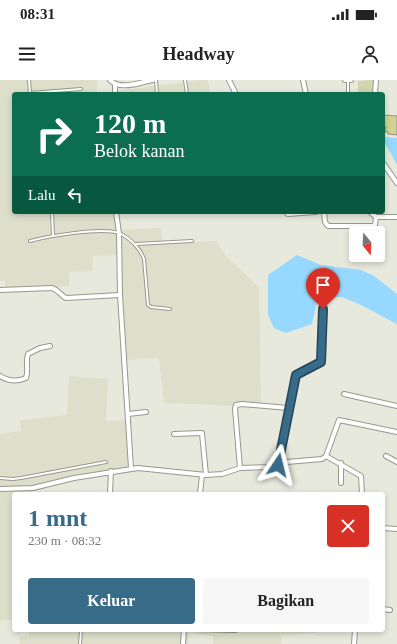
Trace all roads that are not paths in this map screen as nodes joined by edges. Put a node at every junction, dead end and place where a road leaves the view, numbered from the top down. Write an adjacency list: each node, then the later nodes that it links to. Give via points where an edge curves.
1 (29, 80): 11 (lane)
2 (110, 80): 9 (street)
3 (154, 80): 9 (street); 14 (lane)
4 (185, 80): 15 (lane)
5 (229, 80): 16 (street)
6 (303, 80): 17 (street)
7 (348, 80): 18 (lane)
8 (376, 80): 19 (street)
9 (115, 85): 13 (street)
10 (81, 89): 12 (lane)
11 (30, 92)
12 (43, 92)
13 (115, 92)
14 (157, 92)
15 (187, 92)
16 (235, 92)
17 (306, 92)
18 (348, 92)
19 (374, 92)
20 (385, 166): 21 (street)
21 (397, 183)
22 (52, 214): 31 (lane)
23 (116, 214): 30 (street)
24 (324, 214): 28 (street, via 324,222 328,226)
25 (372, 214): 26 (street)
26 (376, 217): 27 (street); 29 (street)
27 (397, 217)
28 (349, 226)
29 (374, 226)
30 (120, 233): 31 (lane); 34 (lane); 36 (street)
31 (53, 236): 32 (lane)
32 (30, 241)
33 (192, 241): 34 (lane)
34 (135, 244): 37 (lane, via 144,259 148,305)
35 (0, 290): 36 (street, via 52,288 57,289 66,298)
36 (120, 295): 45 (street)
37 (170, 308)
38 (323, 309): 43 (street, via 321,362 296,375)
39 (50, 346): 40 (street, via 28,354 26,378 11,381)
40 (0, 376)
41 (344, 394): 42 (street)
42 (397, 406)
43 (288, 408): 53 (street); 55 (street, via 242,404 236,406)
44 (146, 412): 45 (street)
45 (128, 414): 54 (street)
46 (397, 432): 48 (street, via 339,420)
47 (174, 434): 57 (street, via 202,433)
48 (326, 456): 52 (street); 53 (street, via 322,459)
49 (386, 456): 51 (street)
50 (106, 462): 58 (lane, via 17,478)
51 (397, 462)
52 (341, 464): 59 (street); 65 (street, via 362,476)
53 (278, 465): 55 (street)
54 (131, 468): 56 (street); 57 (street)
55 (240, 468): 57 (street, via 222,474)
56 (111, 471): 60 (street); 63 (street)
57 (204, 475): 64 (street)
58 (0, 478)
59 (341, 483)
60 (33, 488): 61 (street); 62 (street)
61 (0, 489)
62 (34, 492)
63 (110, 492)
64 (200, 492)
65 (362, 492)
66 (385, 528): 67 (street)
67 (397, 529)
68 (385, 609): 69 (street)
69 (390, 610)
70 (81, 632): 73 (lane)
71 (184, 632): 74 (street)
72 (355, 632): 75 (street)
73 (80, 644)
74 (183, 644)
75 (354, 644)

